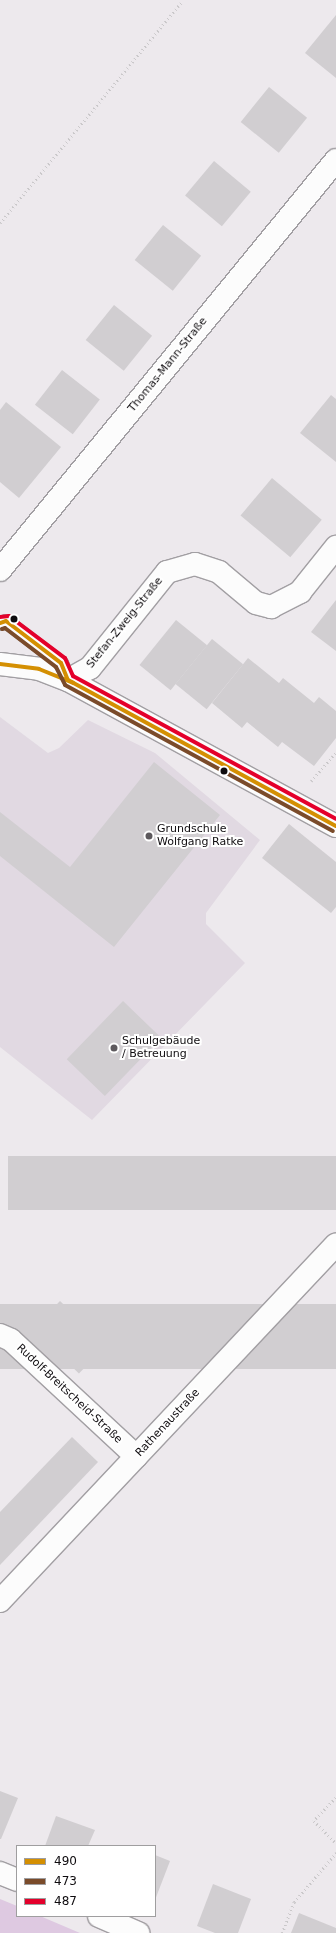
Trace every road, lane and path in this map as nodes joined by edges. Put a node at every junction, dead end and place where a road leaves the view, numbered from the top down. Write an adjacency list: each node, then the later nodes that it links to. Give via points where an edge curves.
1 (183, 0): 3 (path)
2 (336, 160): 5 (street, Thomas-Mann-Straße)
3 (0, 223)
4 (336, 547): 8 (street, Stefan-Zweig-Straße, via 300,592 271,607 256,603 219,572 195,564 167,572 90,668)
5 (0, 570)
6 (0, 623): 8 (lane, via 6,621 61,663)
7 (0, 664): 8 (street, via 39,669)
8 (68, 680): 10 (street)
9 (336, 752): 10 (path)
10 (292, 802): 11 (street)
11 (336, 826)
12 (336, 1245): 14 (street, Rathenaustraße)
13 (0, 1335): 14 (street, Rudolf-Breitscheid-Straße, via 11,1340)
14 (136, 1456): 15 (street, Rathenaustraße)
15 (0, 1601)
16 (336, 1798): 17 (path, via 314,1821)
17 (336, 1843)
18 (336, 1853): 23 (path, via 294,1902)
19 (0, 1873): 20 (street)
20 (16, 1880)
21 (101, 1917): 22 (street)
22 (138, 1933)
23 (282, 1933)

